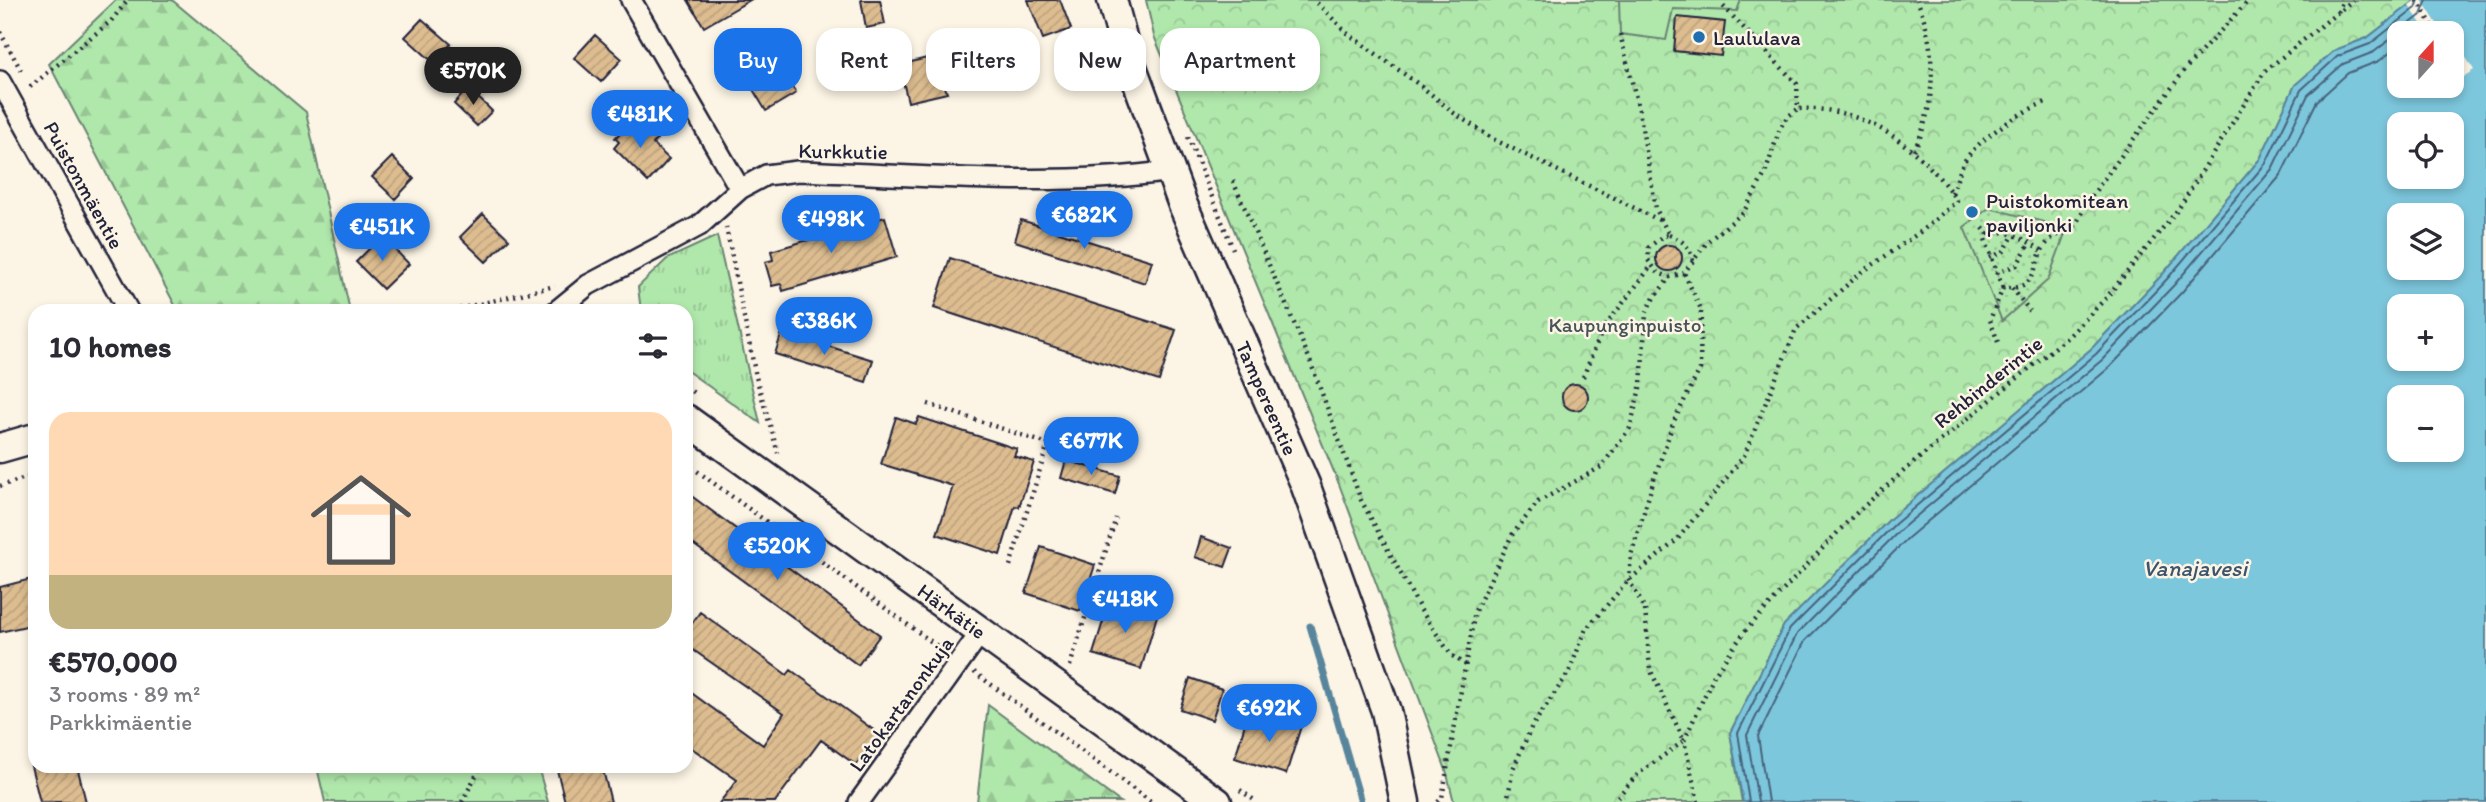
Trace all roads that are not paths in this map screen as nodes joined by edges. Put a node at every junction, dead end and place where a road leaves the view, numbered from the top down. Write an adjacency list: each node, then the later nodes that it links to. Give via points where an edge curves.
1 (631, 0): 5 (street)
2 (1112, 0): 4 (main road, Tampereentie)
3 (0, 81): 6 (street, Puistonmäentie)
4 (1171, 171): 5 (street, Kurkkutie, via 1122,178 1018,179 798,172 766,176); 14 (main road, Tampereentie, via 1305,484 1386,711)
5 (740, 189): 7 (street, Kurkkutie, via 699,226 588,285)
6 (125, 304)
7 (564, 304)
8 (693, 424): 11 (main road, Härkätie)
9 (28, 440): 10 (main road)
10 (0, 448)
11 (981, 632): 12 (street, Latokartanonkuja); 13 (main road, Härkätie)
12 (859, 802)
13 (1217, 802)
14 (1405, 802)

